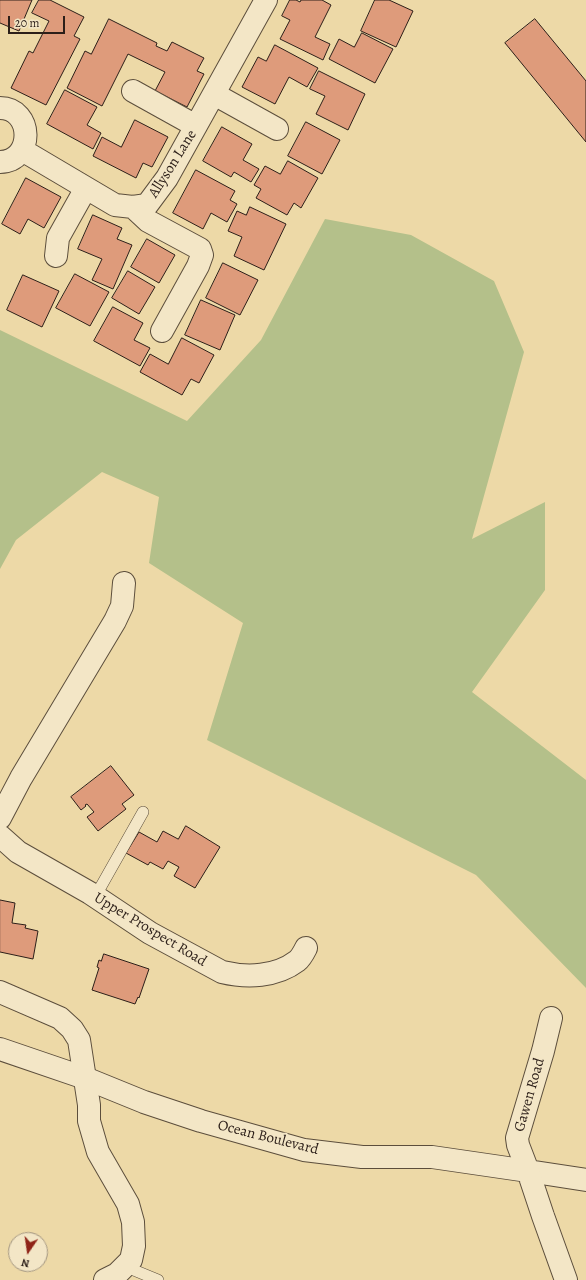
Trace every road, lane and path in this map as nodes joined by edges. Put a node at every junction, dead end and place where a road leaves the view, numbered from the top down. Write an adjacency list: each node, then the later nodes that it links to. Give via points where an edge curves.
1 (266, 0): 3 (street, Allyson Lane)
2 (133, 91): 5 (street)
3 (214, 94): 5 (street, Allyson Lane); 6 (street)
4 (0, 108): 7 (street, via 13,112 21,119 26,140)
5 (196, 126): 10 (street, Allyson Lane, via 167,178 147,205)
6 (277, 129)
7 (22, 150): 8 (street, via 15,158); 9 (street, Allyson Lane)
8 (0, 162)
9 (86, 188): 10 (street, Allyson Lane, via 115,205); 11 (street, via 58,238)
10 (134, 207): 12 (street, via 148,221 200,249 202,256)
11 (56, 256)
12 (162, 331)
13 (124, 583): 15 (street, via 122,606 116,621 20,778)
14 (143, 812): 17 (lane)
15 (0, 818)
16 (0, 836): 17 (street, Upper Prospect Road, via 18,852)
17 (96, 897): 18 (street, Upper Prospect Road, via 150,933 222,972 233,975 272,974 298,960)
18 (306, 948)
19 (0, 992): 22 (street, via 60,1018 72,1029 79,1040)
20 (551, 1018): 23 (street, Gawen Road, via 517,1138)
21 (0, 1048): 22 (street, Ocean Boulevard)
22 (85, 1078): 23 (street, Ocean Boulevard, via 201,1121 304,1150 362,1157 432,1157); 25 (street, via 89,1120 98,1152 128,1204 133,1222 134,1246 131,1260)
23 (528, 1171): 24 (street, Ocean Boulevard); 28 (street)
24 (586, 1180)
25 (124, 1266): 26 (street, via 117,1274); 27 (lane)
26 (105, 1280)
27 (158, 1280)
28 (566, 1280)

